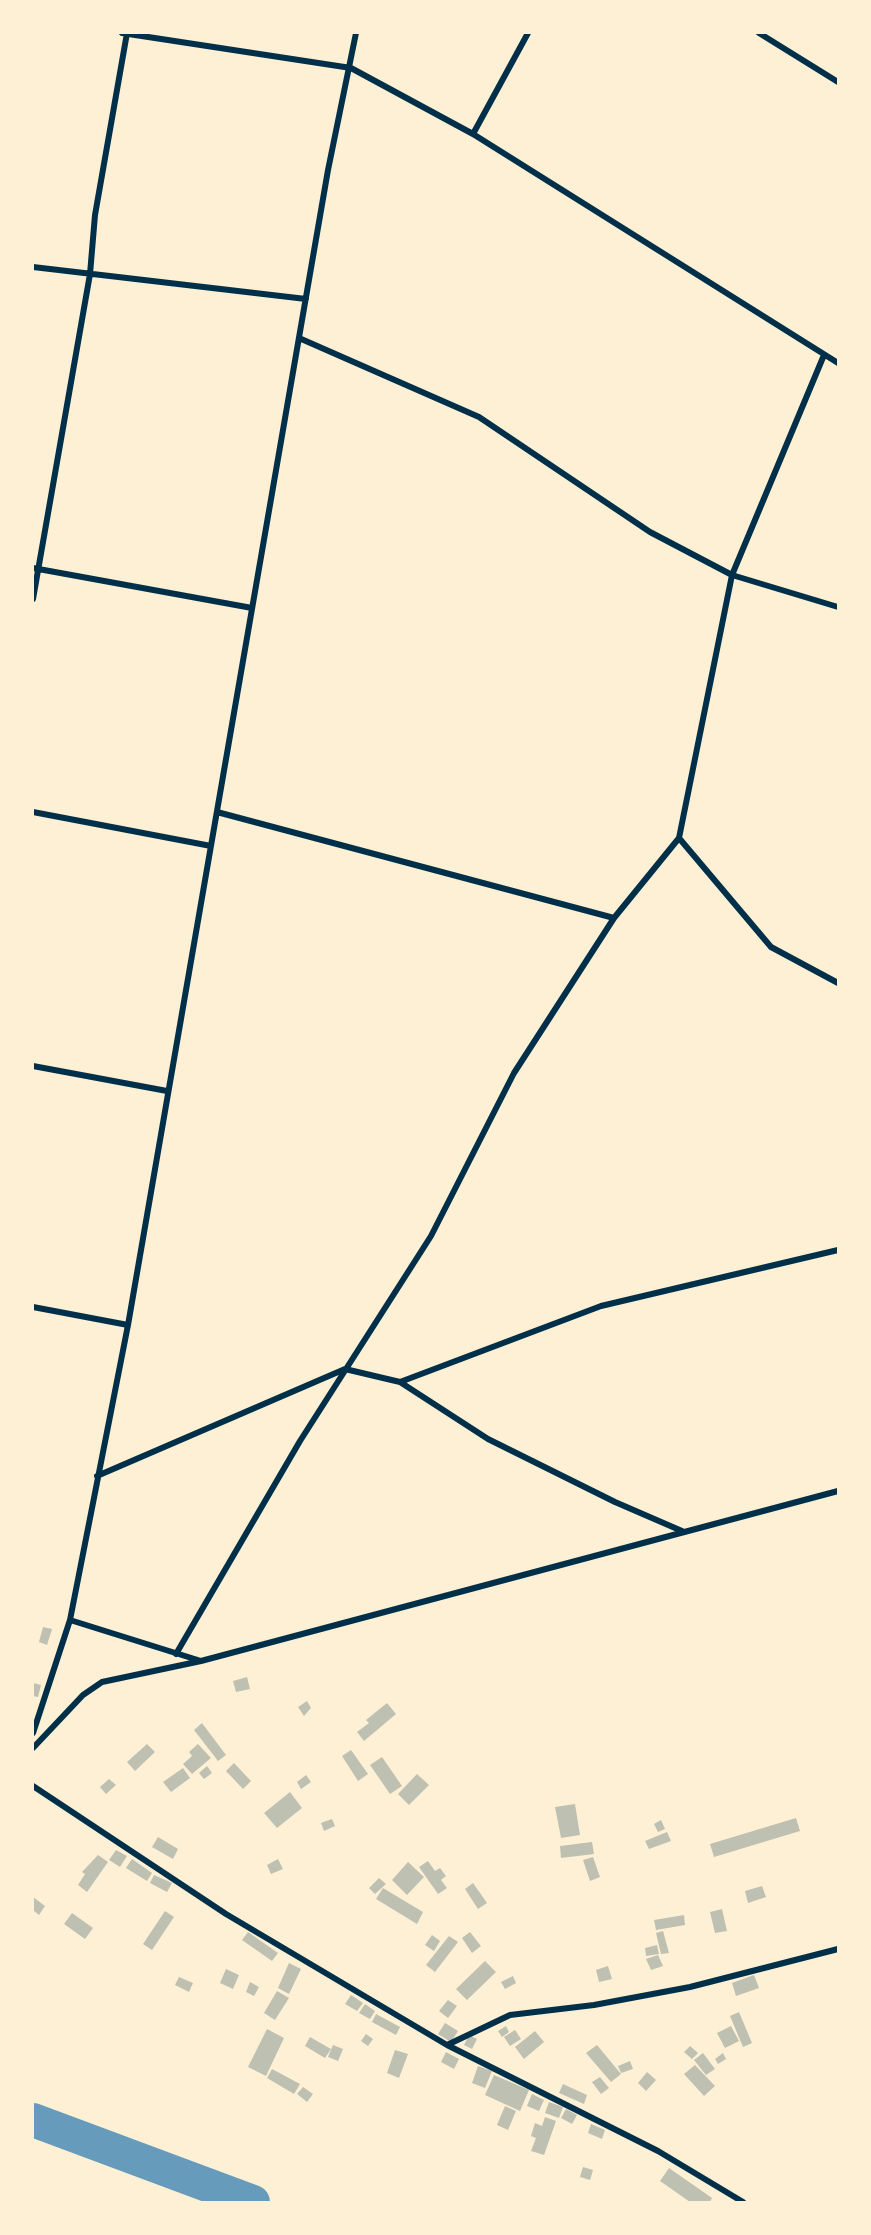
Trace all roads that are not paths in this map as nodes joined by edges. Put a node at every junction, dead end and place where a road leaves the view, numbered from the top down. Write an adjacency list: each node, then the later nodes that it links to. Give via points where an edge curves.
1 (122, 33): 2 (street)
2 (127, 33): 6 (street); 10 (street, via 94,214)
3 (356, 33): 6 (street)
4 (528, 33): 8 (street)
5 (759, 33): 7 (street)
6 (351, 68): 8 (street); 11 (street, via 328,170)
7 (838, 82)
8 (473, 134): 13 (street)
9 (33, 267): 10 (street)
10 (90, 274): 11 (street); 15 (street)
11 (306, 299): 12 (street)
12 (299, 338): 16 (street, via 478,417 650,532); 19 (street)
13 (824, 356): 14 (street); 16 (street)
14 (838, 363)
15 (36, 568): 17 (street); 19 (street)
16 (732, 575): 18 (street); 22 (street)
17 (33, 599)
18 (838, 607)
19 (252, 608): 21 (street)
20 (33, 812): 23 (street)
21 (217, 812): 23 (street); 24 (street)
22 (679, 838): 24 (street); 25 (street, via 771,947)
23 (211, 846): 27 (street)
24 (614, 918): 31 (street, via 514,1073 431,1236)
25 (838, 983)
26 (33, 1066): 27 (street)
27 (167, 1091): 30 (street)
28 (838, 1250): 32 (street, via 601,1306)
29 (33, 1307): 30 (street)
30 (128, 1325): 33 (street)
31 (345, 1369): 32 (street); 33 (street); 37 (street, via 243,1535)
32 (400, 1382): 35 (street, via 488,1439)
33 (97, 1476): 36 (street)
34 (838, 1491): 35 (street)
35 (682, 1531): 38 (street)
36 (70, 1620): 37 (street); 39 (street)
37 (176, 1654): 38 (street)
38 (201, 1661): 40 (street, via 102,1682 83,1695)
39 (33, 1733)
40 (33, 1748)
41 (33, 1786): 43 (street, via 226,1914)
42 (838, 1949): 43 (street, via 690,1987 594,2005 510,2014)
43 (447, 2045): 44 (street, via 658,2151)
44 (743, 2202)

